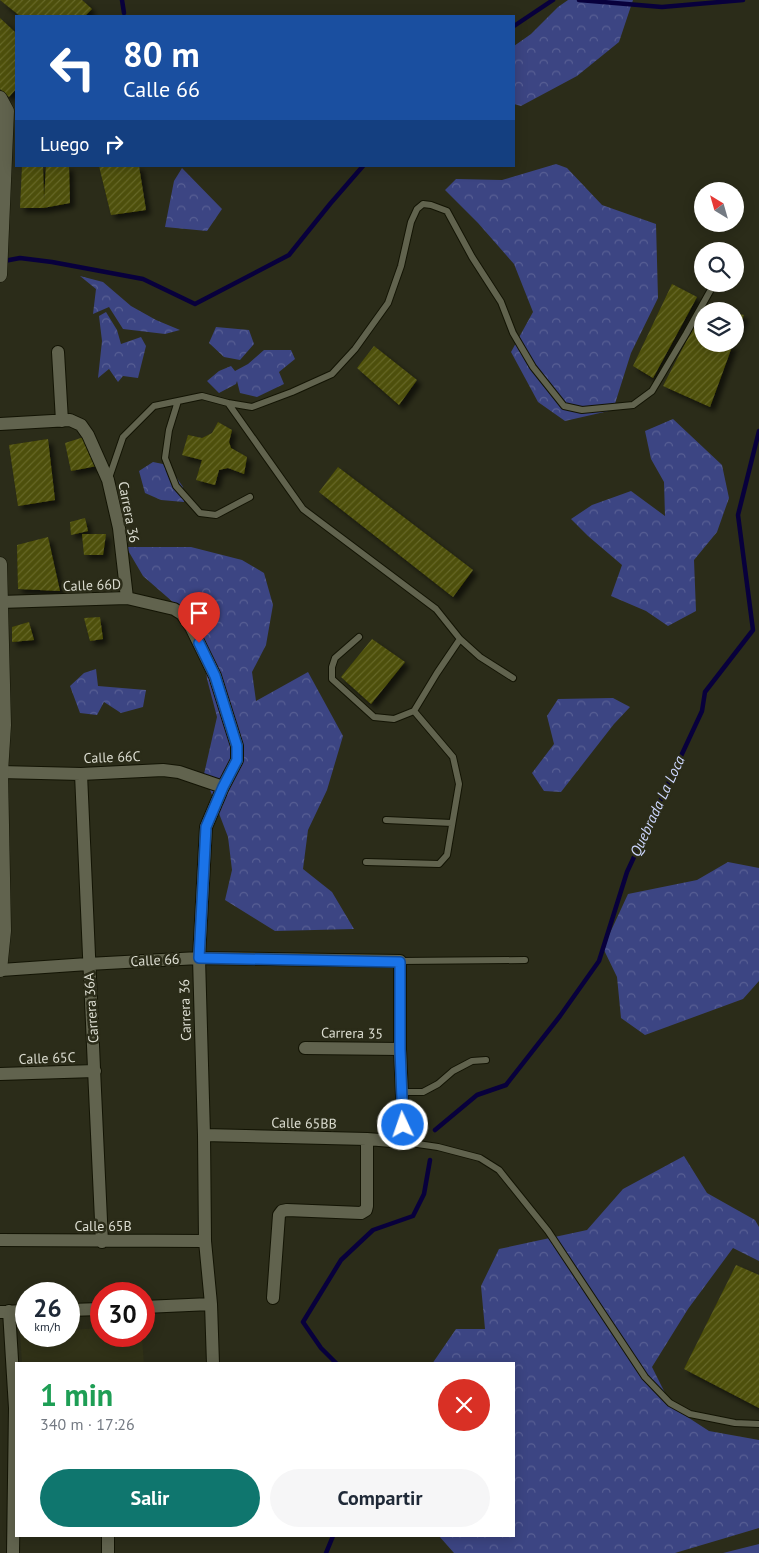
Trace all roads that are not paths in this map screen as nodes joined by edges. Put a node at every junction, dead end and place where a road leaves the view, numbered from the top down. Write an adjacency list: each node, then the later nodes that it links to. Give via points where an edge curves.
1 (0, 98): 2 (street, via 7,111)
2 (0, 275)
3 (710, 292): 6 (lane, via 652,391 633,405 582,410 564,406 532,367 513,333 502,302 447,211 423,204 411,222 388,303 355,349 332,374 252,406)
4 (58, 352): 7 (street)
5 (178, 401): 6 (lane, via 202,396); 9 (lane, via 154,406 123,437); 10 (lane, via 165,458 176,486 200,513 216,515)
6 (228, 403): 16 (lane, via 303,509 436,610)
7 (62, 421): 8 (street); 9 (street, Carrera 36, via 70,420 81,425)
8 (0, 424)
9 (108, 480): 12 (street, Carrera 36, via 119,528)
10 (250, 498)
11 (0, 564): 13 (street)
12 (127, 598): 13 (street, Calle 66D); 14 (street, Calle 66D, via 174,609)
13 (1, 602): 19 (street, via 4,724)
14 (182, 614): 21 (street, Carrera 36, via 215,676 237,746 237,760)
15 (359, 637): 18 (lane, via 335,658 332,679 374,717 394,719)
16 (460, 639): 17 (lane, via 480,657); 18 (lane)
17 (514, 678)
18 (414, 711): 23 (lane, via 453,757 459,784)
19 (0, 772): 20 (street, Calle 66C); 29 (street, via 4,931)
20 (81, 774): 21 (street, Calle 66C, via 163,770); 28 (street, Carrera 36A)
21 (223, 787): 25 (street, Carrera 36, via 206,827)
22 (386, 820): 23 (lane)
23 (452, 823): 24 (lane, via 446,855 439,864)
24 (366, 862)
25 (199, 958): 27 (street, Calle 66); 28 (street, Calle 66); 36 (street, Carrera 36)
26 (525, 960): 27 (lane)
27 (400, 962): 31 (street, Carrera 35)
28 (88, 964): 29 (street, Calle 66); 33 (street, Carrera 36A)
29 (0, 970)
30 (305, 1048): 31 (street, Carrera 35)
31 (400, 1049): 35 (street, Carrera 35)
32 (486, 1060): 35 (lane, via 472,1061 423,1092)
33 (95, 1071): 34 (street, Calle 65C); 41 (street, Carrera 36A)
34 (0, 1074)
35 (402, 1092): 38 (street, Carrera 35)
36 (204, 1135): 37 (street, Calle 65BB); 40 (street, Carrera 36)
37 (367, 1139): 38 (street, Calle 65BB); 42 (street, via 366,1210 361,1213 287,1210 279,1215)
38 (404, 1142): 48 (lane, via 480,1158 498,1170 548,1230 645,1377 670,1403 690,1414)
39 (0, 1240): 41 (street, Calle 65B)
40 (205, 1241): 41 (street, Calle 65B); 43 (street, Carrera 36)
41 (102, 1242)
42 (272, 1298)
43 (211, 1304): 44 (street); 46 (street, Carrera 36)
44 (155, 1307)
45 (4, 1312): 47 (street)
46 (213, 1362)
47 (15, 1400)
48 (759, 1424)
49 (0, 1503): 50 (street)
50 (15, 1503): 52 (street)
51 (108, 1537): 53 (street)
52 (13, 1553)
53 (108, 1553)

